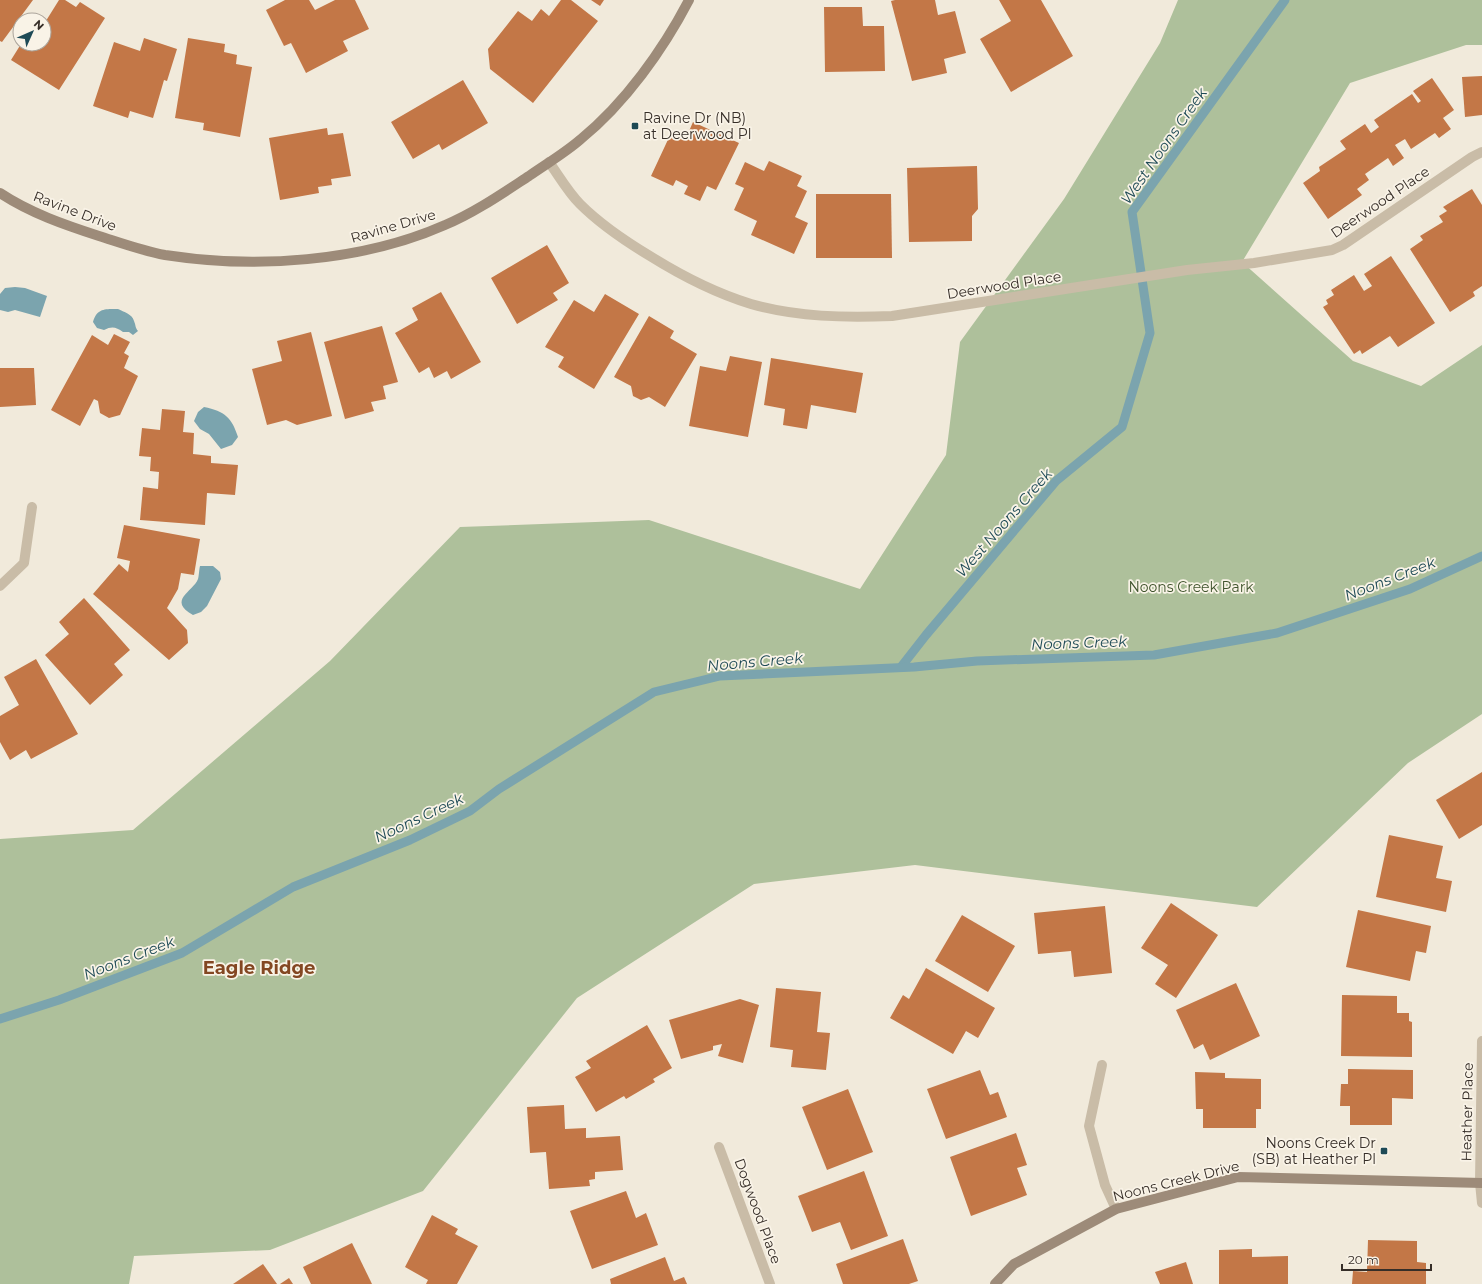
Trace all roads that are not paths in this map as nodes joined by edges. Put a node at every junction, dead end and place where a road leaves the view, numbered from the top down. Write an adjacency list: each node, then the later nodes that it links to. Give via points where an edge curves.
1 (689, 0): 3 (street, Ravine Drive, via 664,44 611,110 581,139)
2 (1482, 152): 3 (street, Deerwood Place, via 1332,250 892,316 857,318 785,311 751,304 703,286 625,241 579,203)
3 (550, 162): 4 (street, Ravine Drive, via 498,196 446,225 403,241 358,251 293,260 218,261 163,254 64,225)
4 (0, 193)
5 (32, 507): 6 (street, via 24,563)
6 (0, 586)
7 (1482, 1041): 10 (street, Heather Place)
8 (1102, 1065): 12 (street, via 1089,1126 1105,1185)
9 (719, 1147): 13 (street, Dogwood Place)
10 (1481, 1183): 11 (street, Heather Place); 12 (street, Noons Creek Drive, via 1238,1177)
11 (1482, 1204)
12 (1116, 1209): 14 (street, Noons Creek Drive, via 1014,1264)
13 (770, 1284)
14 (995, 1284)

